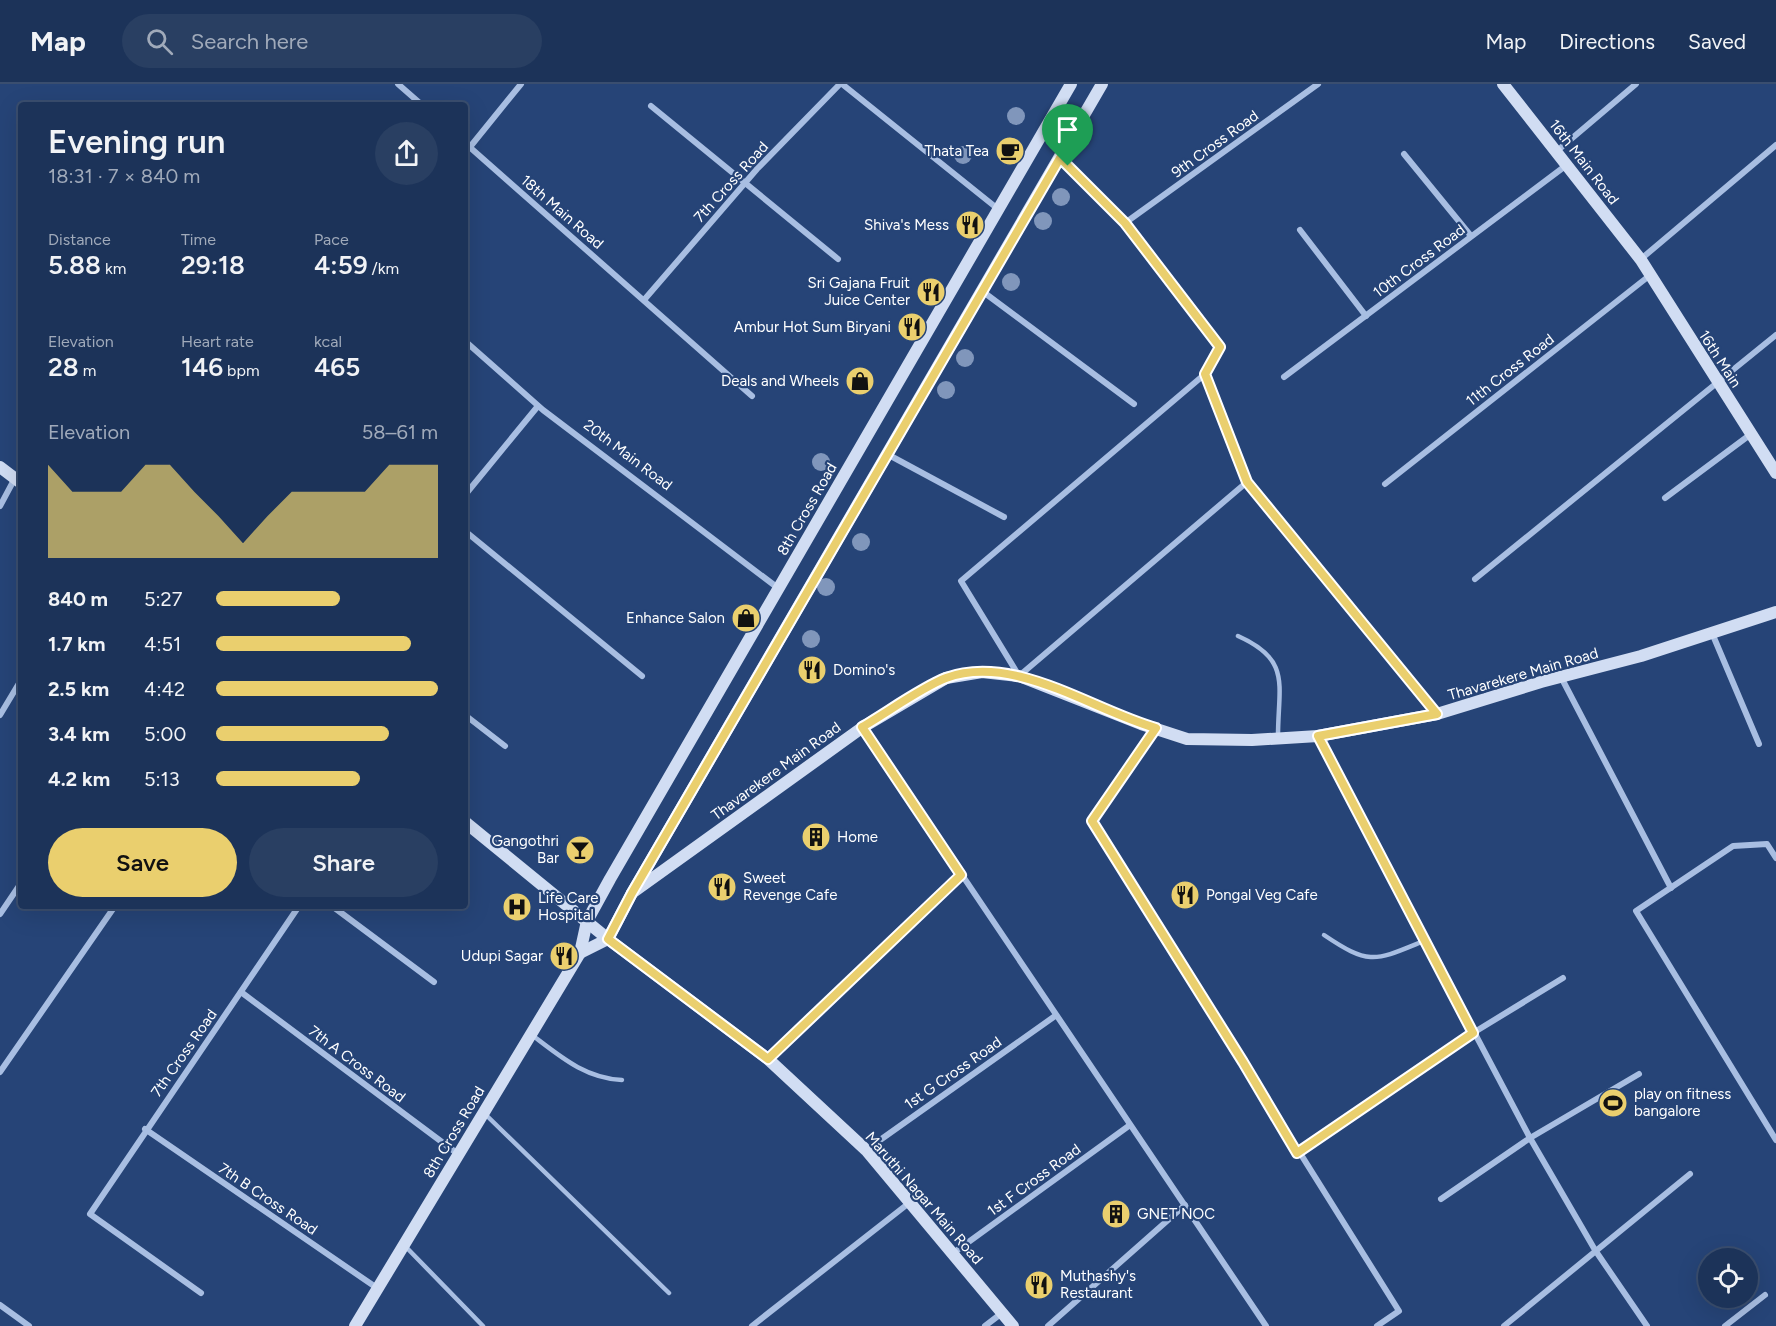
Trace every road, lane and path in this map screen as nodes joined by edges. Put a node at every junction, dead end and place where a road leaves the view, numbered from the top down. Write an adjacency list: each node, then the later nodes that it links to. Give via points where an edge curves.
1 (398, 84): 9 (street)
2 (521, 84): 11 (street)
3 (841, 84): 18 (street, 7th Cross Road); 19 (street)
4 (1071, 84): 19 (street, 8th Cross Road)
5 (1102, 84): 16 (street)
6 (1318, 84): 20 (street, 9th Cross Road)
7 (1503, 84): 14 (street, 16th Main Road)
8 (1636, 84): 14 (street)
9 (419, 102)
10 (651, 106): 18 (street)
11 (468, 144)
12 (1776, 145): 24 (street)
13 (468, 146): 27 (street, 18th Main Road)
14 (1557, 151): 17 (street, 16th Main Road)
15 (1404, 154): 22 (street)
16 (1060, 158): 20 (street); 26 (street)
17 (1568, 164): 22 (street, 10th Cross Road); 24 (street, 16th Main Road)
18 (744, 183): 23 (street); 27 (street, 7th Cross Road)
19 (998, 209): 50 (street, 8th Cross Road)
20 (1125, 223): 31 (street, via 1220,347)
21 (1300, 230): 28 (street)
22 (1471, 236): 28 (street, 10th Cross Road)
23 (837, 259)
24 (1641, 260): 25 (street, 16th Main)
25 (1649, 276): 33 (street, 16th Main); 43 (street, 11th Cross Road)
26 (982, 291): 35 (street); 38 (street)
27 (644, 300): 34 (street, 18th Main Road)
28 (1366, 316): 32 (street, 10th Cross Road)
29 (1776, 335): 33 (street)
30 (468, 344): 36 (street, 20th Main Road)
31 (1205, 374): 42 (street); 55 (street, via 961,581)
32 (1284, 377)
33 (1717, 382): 37 (street, 16th Main); 49 (street)
34 (752, 396)
35 (1134, 404)
36 (538, 406): 44 (street); 50 (street, 20th Main Road)
37 (1751, 434): 40 (street, 16th Main); 45 (street)
38 (887, 454): 47 (street); 72 (street)
39 (0, 467): 41 (street)
40 (1776, 473)
41 (18, 481): 46 (street)
42 (1247, 482): 55 (street); 58 (street)
43 (1385, 484)
44 (468, 491)
45 (1665, 498)
46 (0, 506)
47 (1005, 517)
48 (468, 533): 54 (street)
49 (1475, 579)
50 (779, 588): 77 (street, 8th Cross Road)
51 (1776, 612): 52 (street, Thavarekere Main Road)
52 (1712, 633): 56 (street, Thavarekere Main Road); 65 (street)
53 (1238, 636): 64 (lane, via 1258,645 1276,662)
54 (642, 676)
55 (1018, 676): 61 (street, Thavarekere Main Road, via 982,672 946,678); 62 (street, Thavarekere Main Road)
56 (1562, 677): 58 (street, Thavarekere Main Road); 71 (street)
57 (18, 685): 59 (street)
58 (1437, 714): 63 (street, Thavarekere Main Road)
59 (0, 715)
60 (468, 717): 66 (street)
61 (862, 727): 69 (street); 72 (street, Thavarekere Main Road)
62 (1156, 728): 64 (street, Thavarekere Main Road, via 1187,739); 98 (street, via 1092,821)
63 (1318, 736): 64 (street, Thavarekere Main Road); 80 (street)
64 (1278, 739)
65 (1759, 744)
66 (506, 746)
67 (468, 824): 77 (street)
68 (1776, 858): 71 (street, via 1767,844 1733,846)
69 (961, 875): 85 (street); 88 (street)
70 (18, 887): 76 (street)
71 (1671, 888): 96 (street, via 1636,911)
72 (632, 893): 79 (street)
73 (113, 909): 89 (street)
74 (297, 909): 84 (street, 7th Cross Road)
75 (336, 909): 83 (street)
76 (0, 914)
77 (586, 921): 79 (street); 81 (street, 8th Cross Road)
78 (1324, 935): 80 (lane, via 1351,953 1380,959)
79 (608, 939): 81 (street); 88 (street, Maruthi Nagar Main Road)
80 (1424, 941): 87 (street)
81 (580, 953): 86 (street, 8th Cross Road)
82 (1563, 978): 87 (street)
83 (434, 982)
84 (241, 992): 94 (street, 7th Cross Road); 99 (street, 7th A Cross Road)
85 (1055, 1016): 93 (street); 97 (street, 1st G Cross Road)
86 (530, 1033): 91 (lane, via 586,1073); 92 (street, 8th Cross Road)
87 (1473, 1033): 95 (street); 98 (street)
88 (768, 1059): 97 (street, Maruthi Nagar Main Road)
89 (0, 1072)
90 (1639, 1074): 95 (street)
91 (622, 1080)
92 (483, 1112): 99 (street, 8th Cross Road); 109 (lane)
93 (1130, 1125): 103 (street); 106 (street, 1st F Cross Road)
94 (145, 1129): 107 (street, 7th B Cross Road); 108 (street, 7th Cross Road, via 90,1214)
95 (1530, 1138): 101 (street); 105 (street)
96 (1776, 1140)
97 (866, 1150): 102 (street, Maruthi Nagar Main Road)
98 (1297, 1153): 121 (street, via 1399,1311)
99 (458, 1154): 104 (street, 8th Cross Road)
100 (1690, 1174): 105 (street)
101 (1441, 1199)
102 (909, 1203): 106 (street, Maruthi Nagar Main Road); 116 (street)
103 (1185, 1205): 119 (street); 120 (street)
104 (404, 1245): 107 (street, 8th Cross Road); 115 (lane)
105 (1595, 1250): 122 (street); 123 (street)
106 (952, 1254): 112 (street, Maruthi Nagar Main Road)
107 (378, 1289): 114 (street, 8th Cross Road)
108 (201, 1293)
109 (669, 1293)
110 (1765, 1295): 124 (street)
111 (0, 1305): 113 (street)
112 (1002, 1313): 117 (street); 118 (street, Maruthi Nagar Main Road)
113 (29, 1326)
114 (355, 1326)
115 (483, 1326)
116 (752, 1326)
117 (985, 1326)
118 (1013, 1326)
119 (1048, 1326)
120 (1266, 1326)
121 (1377, 1326)
122 (1504, 1326)
123 (1647, 1326)
124 (1725, 1326)

